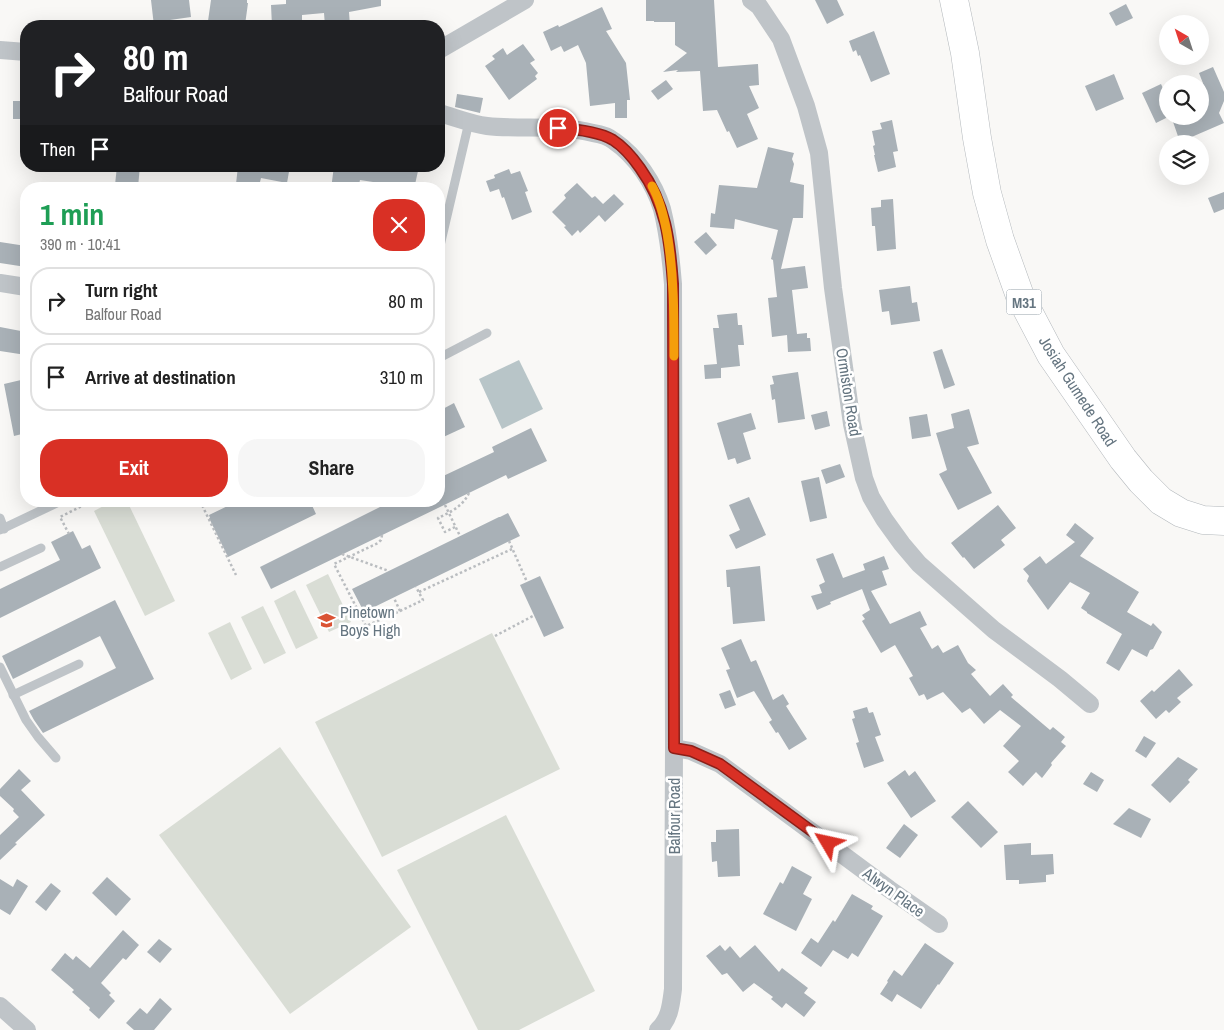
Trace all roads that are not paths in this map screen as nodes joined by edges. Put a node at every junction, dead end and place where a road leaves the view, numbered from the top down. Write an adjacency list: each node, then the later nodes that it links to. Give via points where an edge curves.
1 (525, 0): 4 (street)
2 (750, 0): 23 (street, Ormiston Road, via 759,6 781,39 806,106 819,153 852,424 871,497 919,564 994,630)
3 (954, 0): 16 (main road, Josiah Gumede Road / M31, via 987,193 1020,296 1051,355 1141,481 1161,501 1181,513 1203,520)
4 (445, 47)
5 (0, 50): 6 (street)
6 (20, 52)
7 (445, 115): 8 (street, Balfour Road)
8 (469, 122): 9 (lane); 24 (street, Balfour Road, via 494,127 574,129 613,140 635,160 654,189 661,207 671,254 673,284)
9 (445, 224)
10 (0, 283): 11 (street)
11 (20, 286)
12 (488, 333): 13 (lane)
13 (445, 355)
14 (49, 507): 17 (lane)
15 (0, 518): 17 (lane)
16 (1224, 521)
17 (2, 530)
18 (41, 548): 19 (lane)
19 (0, 567)
20 (80, 664): 22 (lane)
21 (0, 667): 22 (lane)
22 (13, 695): 25 (lane, via 26,720)
23 (1090, 704)
24 (674, 748): 26 (street, Alwyn Place, via 691,751 720,764); 28 (street, Balfour Road, via 673,989)
25 (56, 758)
26 (939, 924)
27 (0, 1006): 29 (street)
28 (663, 1028)
29 (27, 1030)

